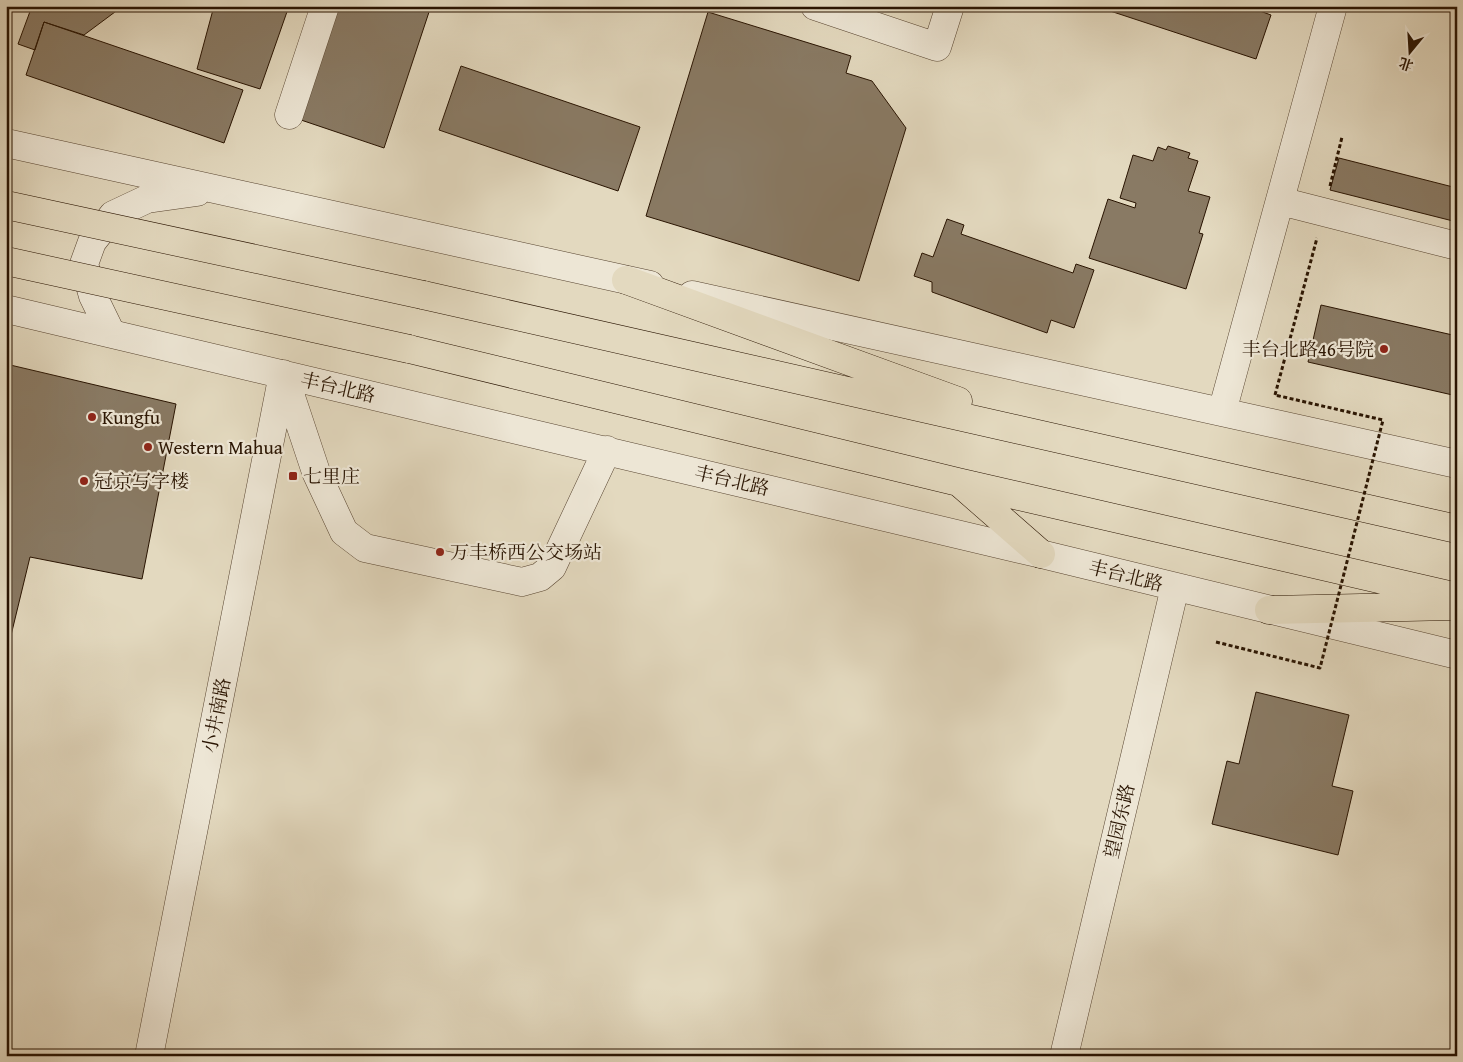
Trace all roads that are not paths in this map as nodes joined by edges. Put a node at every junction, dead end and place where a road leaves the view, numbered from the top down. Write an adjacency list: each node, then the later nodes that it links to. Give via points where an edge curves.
1 (325, 6): 5 (street)
2 (815, 6): 3 (street, via 937,47)
3 (950, 6)
4 (1333, 6): 8 (street)
5 (289, 114)
6 (6, 143): 7 (street)
7 (216, 190): 12 (street); 14 (street, via 147,199 113,215 92,242 84,264 93,296)
8 (1280, 200): 10 (street); 16 (street)
9 (6, 205): 17 (highway, bridge)
10 (1457, 246)
11 (6, 261): 20 (highway, bridge, via 409,349)
12 (626, 280): 16 (street); 17 (highway)
13 (6, 308): 14 (street, 丰台北路)
14 (110, 333): 15 (street, 丰台北路)
15 (283, 374): 18 (street, 丰台北路); 18 (street, via 316,472 344,532 365,548 522,582 540,577 552,566); 28 (street, 小井南路)
16 (1222, 412): 19 (street)
17 (1065, 440): 21 (highway)
18 (606, 450): 22 (street, 丰台北路)
19 (1457, 464)
20 (958, 482): 22 (highway); 24 (highway)
21 (1448, 525)
22 (1041, 554): 23 (street, 丰台北路)
23 (1175, 587): 26 (street, 丰台北路); 29 (street, 望园东路)
24 (1457, 597)
25 (1457, 606): 26 (highway)
26 (1269, 610): 27 (street, 丰台北路)
27 (1457, 655)
28 (149, 1056)
29 (1064, 1056)

